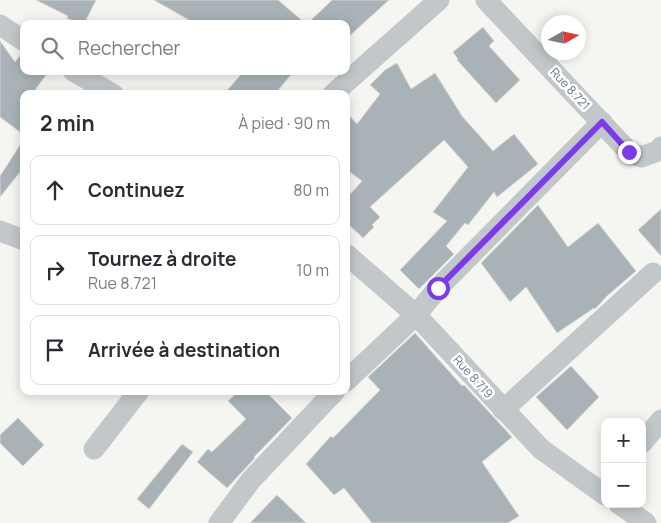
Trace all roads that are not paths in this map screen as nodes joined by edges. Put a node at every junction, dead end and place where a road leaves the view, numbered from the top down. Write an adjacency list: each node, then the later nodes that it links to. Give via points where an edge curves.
1 (439, 0): 7 (street)
2 (486, 0): 8 (street, Rue 8.721)
3 (0, 25): 4 (street)
4 (20, 38)
5 (80, 75): 6 (street)
6 (106, 90)
7 (338, 90)
8 (602, 122): 9 (street, Rue 8.721, via 629,152 641,156); 14 (street, via 438,288)
9 (661, 148)
10 (0, 231): 11 (street)
11 (20, 238)
12 (350, 257): 14 (street, Rue 8.719)
13 (653, 273): 18 (street)
14 (416, 315): 15 (street); 18 (street, Rue 8.719)
15 (350, 376)
16 (136, 395): 21 (street)
17 (331, 395): 25 (street, via 251,480)
18 (503, 410): 22 (street, Rue 8.719, via 541,450)
19 (661, 420): 20 (street)
20 (646, 438)
21 (94, 449)
22 (601, 490)
23 (624, 508): 24 (street)
24 (639, 521)
25 (219, 523)

